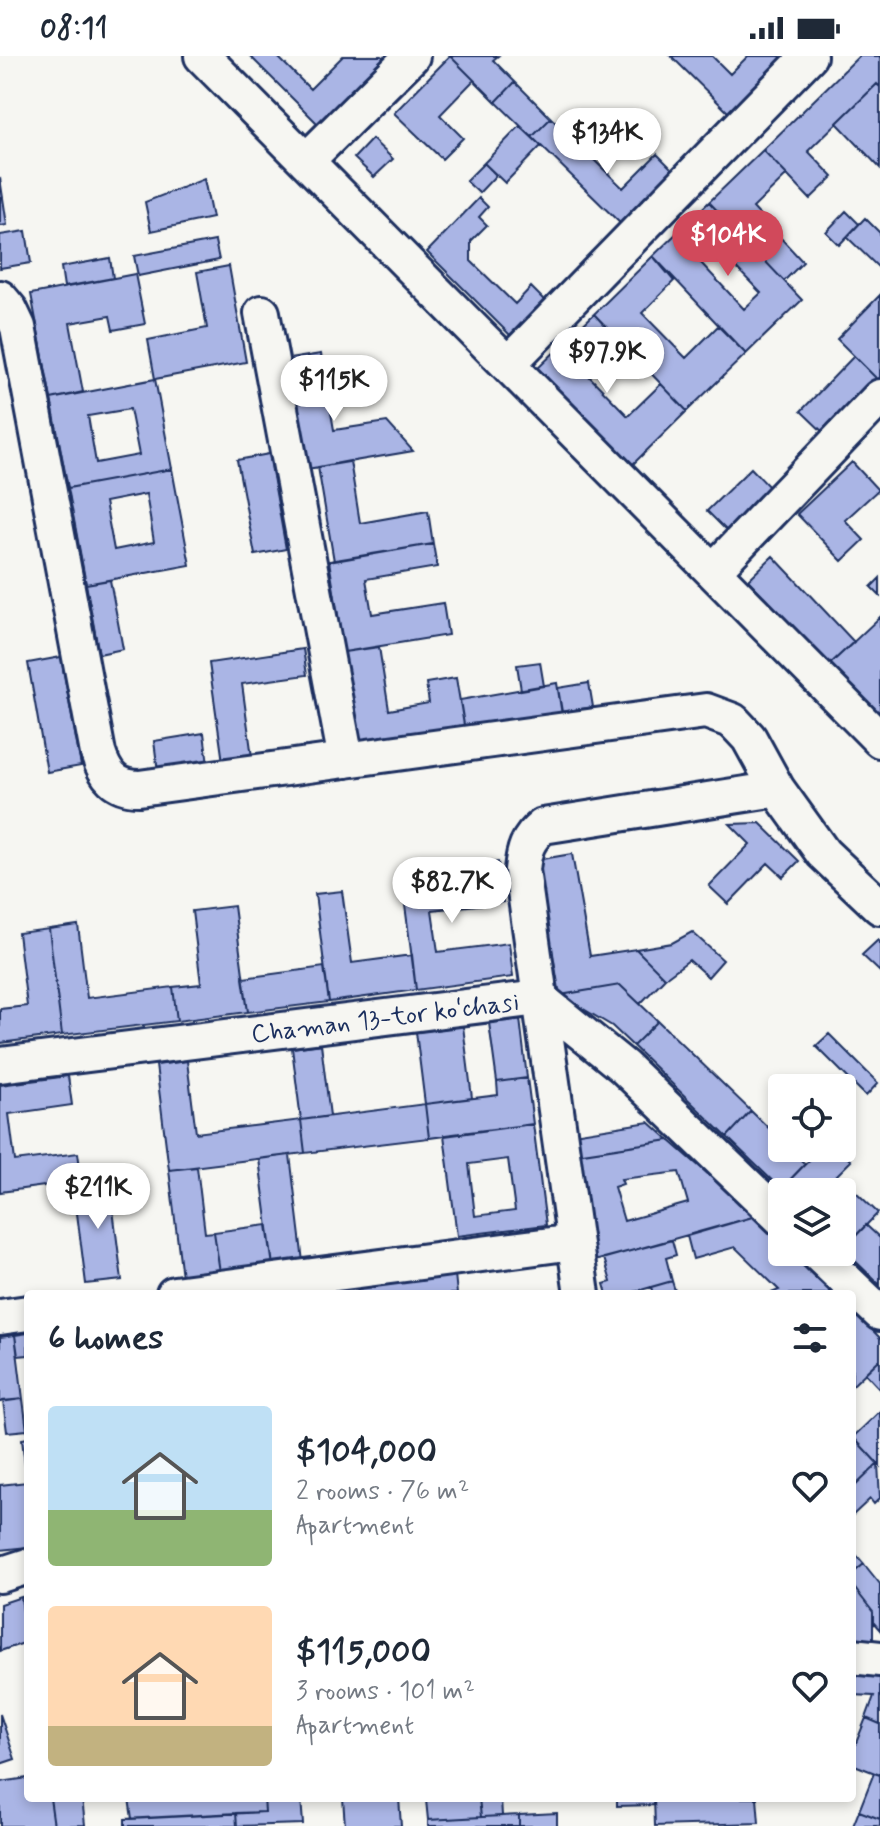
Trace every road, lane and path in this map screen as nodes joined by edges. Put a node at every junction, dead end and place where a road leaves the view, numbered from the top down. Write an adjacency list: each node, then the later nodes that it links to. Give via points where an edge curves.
1 (202, 56): 4 (street)
2 (412, 56): 4 (street)
3 (809, 56): 7 (street)
4 (306, 161): 7 (street)
5 (0, 298): 11 (street, via 18,327 104,772 120,785 139,788)
6 (262, 313): 11 (street)
7 (508, 364): 9 (street)
8 (880, 397): 9 (street)
9 (713, 571): 10 (street)
10 (880, 740)
11 (346, 760): 12 (street, via 706,711 733,721 749,738)
12 (777, 789): 13 (street, via 823,853); 14 (street, via 543,826 531,836 522,870)
13 (880, 907)
14 (539, 998): 15 (street, Chaman 13-tor koʻchasi); 16 (street, Chaman 13-tor koʻchasi, via 624,1067); 17 (street)
15 (0, 1065)
16 (768, 1206)
17 (574, 1242): 19 (street); 20 (street)
18 (831, 1266): 22 (street)
19 (205, 1290)
20 (581, 1290)
21 (856, 1290): 23 (street)
22 (856, 1290)
23 (880, 1313)
24 (24, 1314): 25 (street)
25 (0, 1317)
26 (24, 1567): 27 (street)
27 (0, 1575)
28 (856, 1656): 29 (street)
29 (880, 1659)

